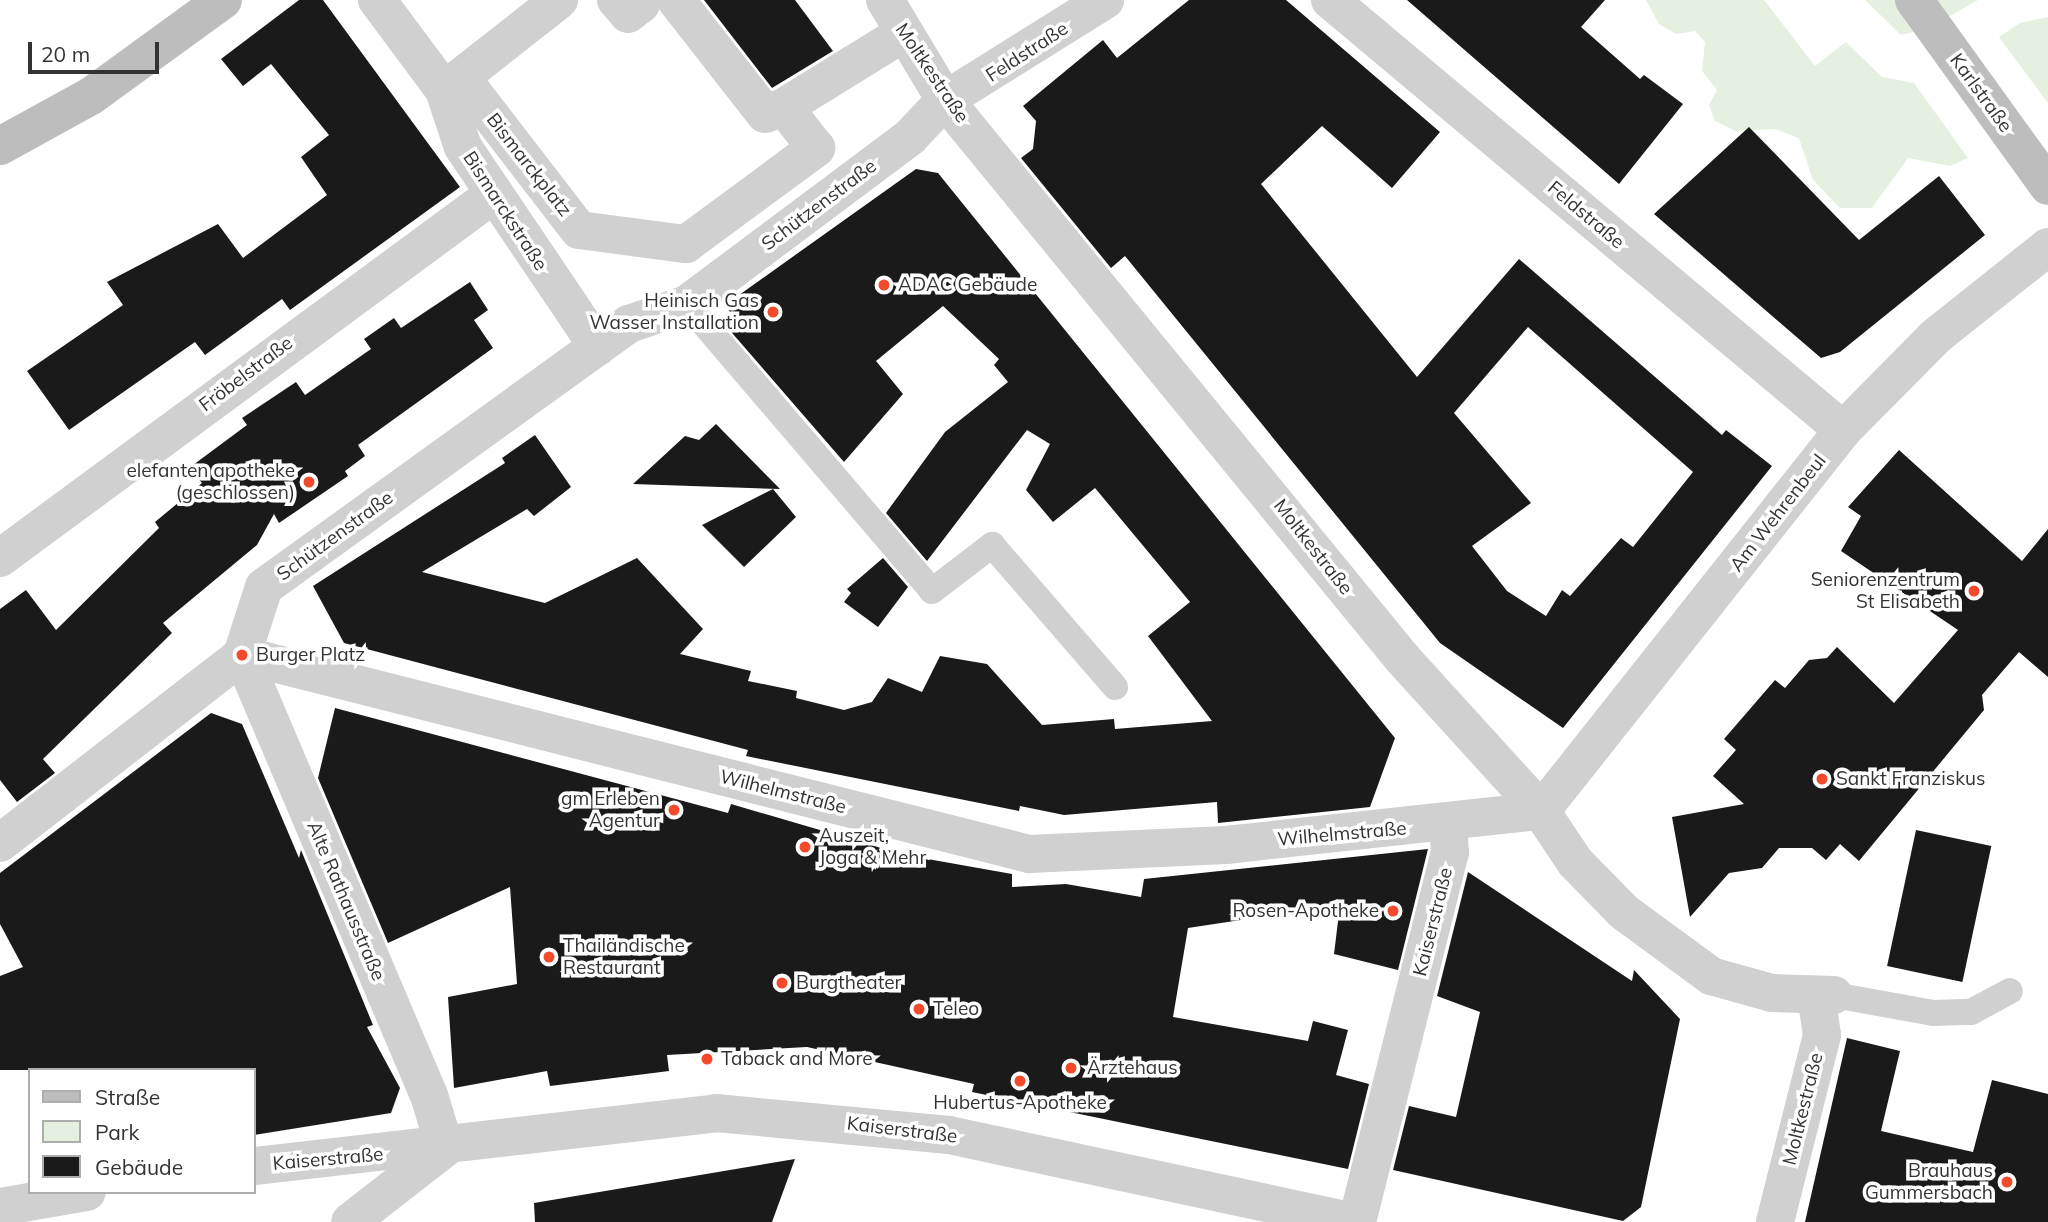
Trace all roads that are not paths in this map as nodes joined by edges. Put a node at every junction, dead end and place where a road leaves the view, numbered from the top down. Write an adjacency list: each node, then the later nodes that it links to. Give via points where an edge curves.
1 (223, 0): 15 (street, via 91,96)
2 (377, 0): 14 (street, Bismarckstraße)
3 (559, 0): 14 (street, Bismarckplatz, via 461,77)
4 (617, 0): 5 (street, via 628,14 641,4)
5 (638, 0)
6 (676, 0): 13 (street, via 765,114)
7 (885, 0): 11 (street, Moltkestraße)
8 (1105, 0): 12 (street, Feldstraße)
9 (1330, 0): 21 (street, Feldstraße)
10 (1914, 0): 16 (street, Karlstraße)
11 (904, 33): 12 (street, Moltkestraße); 13 (street)
12 (945, 100): 19 (street, Schützenstraße, via 910,137); 25 (street, Moltkestraße, via 1402,658)
13 (783, 107): 14 (street, Bismarckplatz, via 816,148 686,244 579,230)
14 (471, 119): 17 (street, Bismarckstraße)
15 (0, 146)
16 (2048, 186)
17 (494, 194): 20 (street, Bismarckstraße); 22 (street, Fröbelstraße)
18 (2048, 247): 21 (street, Am Wehrenbeul, via 1936,336)
19 (687, 304): 20 (street, Schützenstraße, via 629,324); 24 (lane, via 932,590 992,545)
20 (598, 347): 23 (street, Schützenstraße, via 264,587)
21 (1843, 430): 25 (street, Am Wehrenbeul)
22 (0, 558)
23 (242, 656): 26 (street, Wilhelmstraße, via 1029,854); 27 (street); 30 (street, Alte Rathausstraße, via 429,1095)
24 (1115, 687)
25 (1541, 811): 26 (street, Wilhelmstraße); 29 (street, Moltkestraße, via 1575,862 1624,912 1711,976 1772,993)
26 (1448, 824): 35 (street, Kaiserstraße, via 1450,853)
27 (0, 843)
28 (2010, 991): 29 (lane, via 1971,1012 1933,1013)
29 (1825, 995): 36 (street, Moltkestraße, via 1822,1035)
30 (444, 1148): 31 (street, Kaiserstraße); 34 (street, Kaiserstraße); 35 (street, Kaiserstraße, via 716,1113 882,1125)
31 (256, 1166)
32 (76, 1194): 33 (street)
33 (0, 1207)
34 (349, 1222)
35 (1355, 1222)
36 (1775, 1222)

